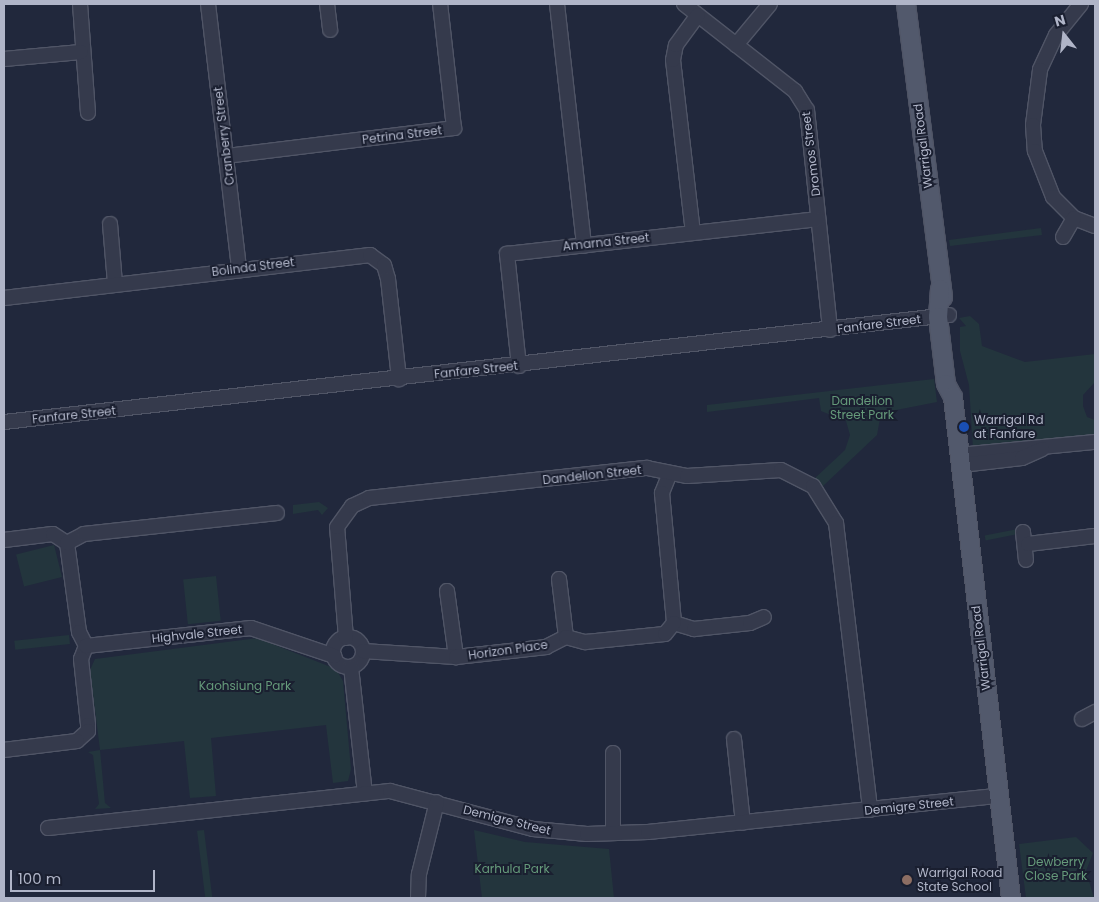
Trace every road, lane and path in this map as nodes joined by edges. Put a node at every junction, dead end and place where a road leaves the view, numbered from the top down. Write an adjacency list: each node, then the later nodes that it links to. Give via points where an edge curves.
1 (80, 4): 13 (street)
2 (208, 4): 16 (street, Cranberry Street)
3 (326, 4): 11 (street)
4 (440, 4): 16 (street, Petrina Street, via 454,128)
5 (558, 4): 23 (street)
6 (684, 4): 10 (street, Dromos Street)
7 (770, 4): 12 (street)
8 (906, 4): 27 (main road, Warrigal Road)
9 (1081, 4): 18 (street, via 1045,58 1034,96 1033,125 1041,172 1053,197)
10 (698, 15): 12 (street, Dromos Street); 21 (street, via 676,45 673,60)
11 (330, 30)
12 (736, 45): 17 (street, Dromos Street, via 802,99 807,110)
13 (81, 52): 14 (street); 15 (street)
14 (4, 60)
15 (88, 113)
16 (226, 156): 24 (street, Cranberry Street)
17 (818, 218): 21 (street, Amarna Street); 28 (street, Dromos Street)
18 (1074, 218): 20 (street); 22 (street)
19 (110, 224): 25 (street)
20 (1095, 226)
21 (693, 233): 23 (street, Amarna Street)
22 (1063, 236)
23 (584, 245): 29 (street, Amarna Street, via 507,254)
24 (240, 269): 25 (street, Bolinda Street); 30 (street, Bolinda Street, via 357,255 379,258 388,279)
25 (115, 283): 26 (street, Bolinda Street)
26 (4, 295)
27 (943, 316): 28 (street, Fanfare Street); 33 (main road, Warrigal Road, via 946,384 953,397)
28 (830, 330): 29 (street, Fanfare Street)
29 (519, 366): 30 (street, Fanfare Street)
30 (399, 379): 31 (street, Fanfare Street)
31 (4, 422)
32 (1095, 442): 33 (street, via 1045,448 1022,458)
33 (960, 460): 55 (main road, Warrigal Road)
34 (670, 473): 43 (street, via 662,493); 45 (street, Dandelion Street, via 647,468 369,498 352,506 340,519 335,542); 57 (street, Dandelion Street, via 687,476 780,470 813,486 831,509 840,541)
35 (277, 512): 38 (street, via 84,534)
36 (1095, 536): 39 (street, via 1025,538)
37 (4, 540): 38 (street, via 52,534)
38 (67, 543): 46 (street, via 79,632)
39 (1026, 560)
40 (559, 579): 44 (street)
41 (447, 591): 49 (street)
42 (764, 617): 43 (street, via 694,629)
43 (674, 623): 44 (street, via 665,634 586,642)
44 (566, 637): 49 (street, Horizon Place, via 546,647)
45 (346, 638): 47 (street, via 358,641); 48 (street, via 336,644)
46 (86, 646): 48 (street, Highvale Street, via 251,628); 52 (street, via 82,658 88,732 71,743)
47 (363, 651): 49 (street, Horizon Place); 50 (street, via 360,662)
48 (334, 656): 50 (street, via 342,666)
49 (456, 657)
50 (351, 667): 54 (street)
51 (734, 739): 58 (street)
52 (4, 750)
53 (613, 753): 60 (street)
54 (365, 793): 56 (street, Demigre Street, via 390,791); 59 (street, Demigre Street)
55 (998, 796): 57 (street, Demigre Street); 62 (main road, Warrigal Road)
56 (437, 802): 60 (street, Demigre Street, via 533,828); 61 (street, via 419,874)
57 (870, 810): 58 (street, Demigre Street)
58 (743, 823): 60 (street, Demigre Street)
59 (48, 828)
60 (614, 833)
61 (418, 898)
62 (1011, 898)

